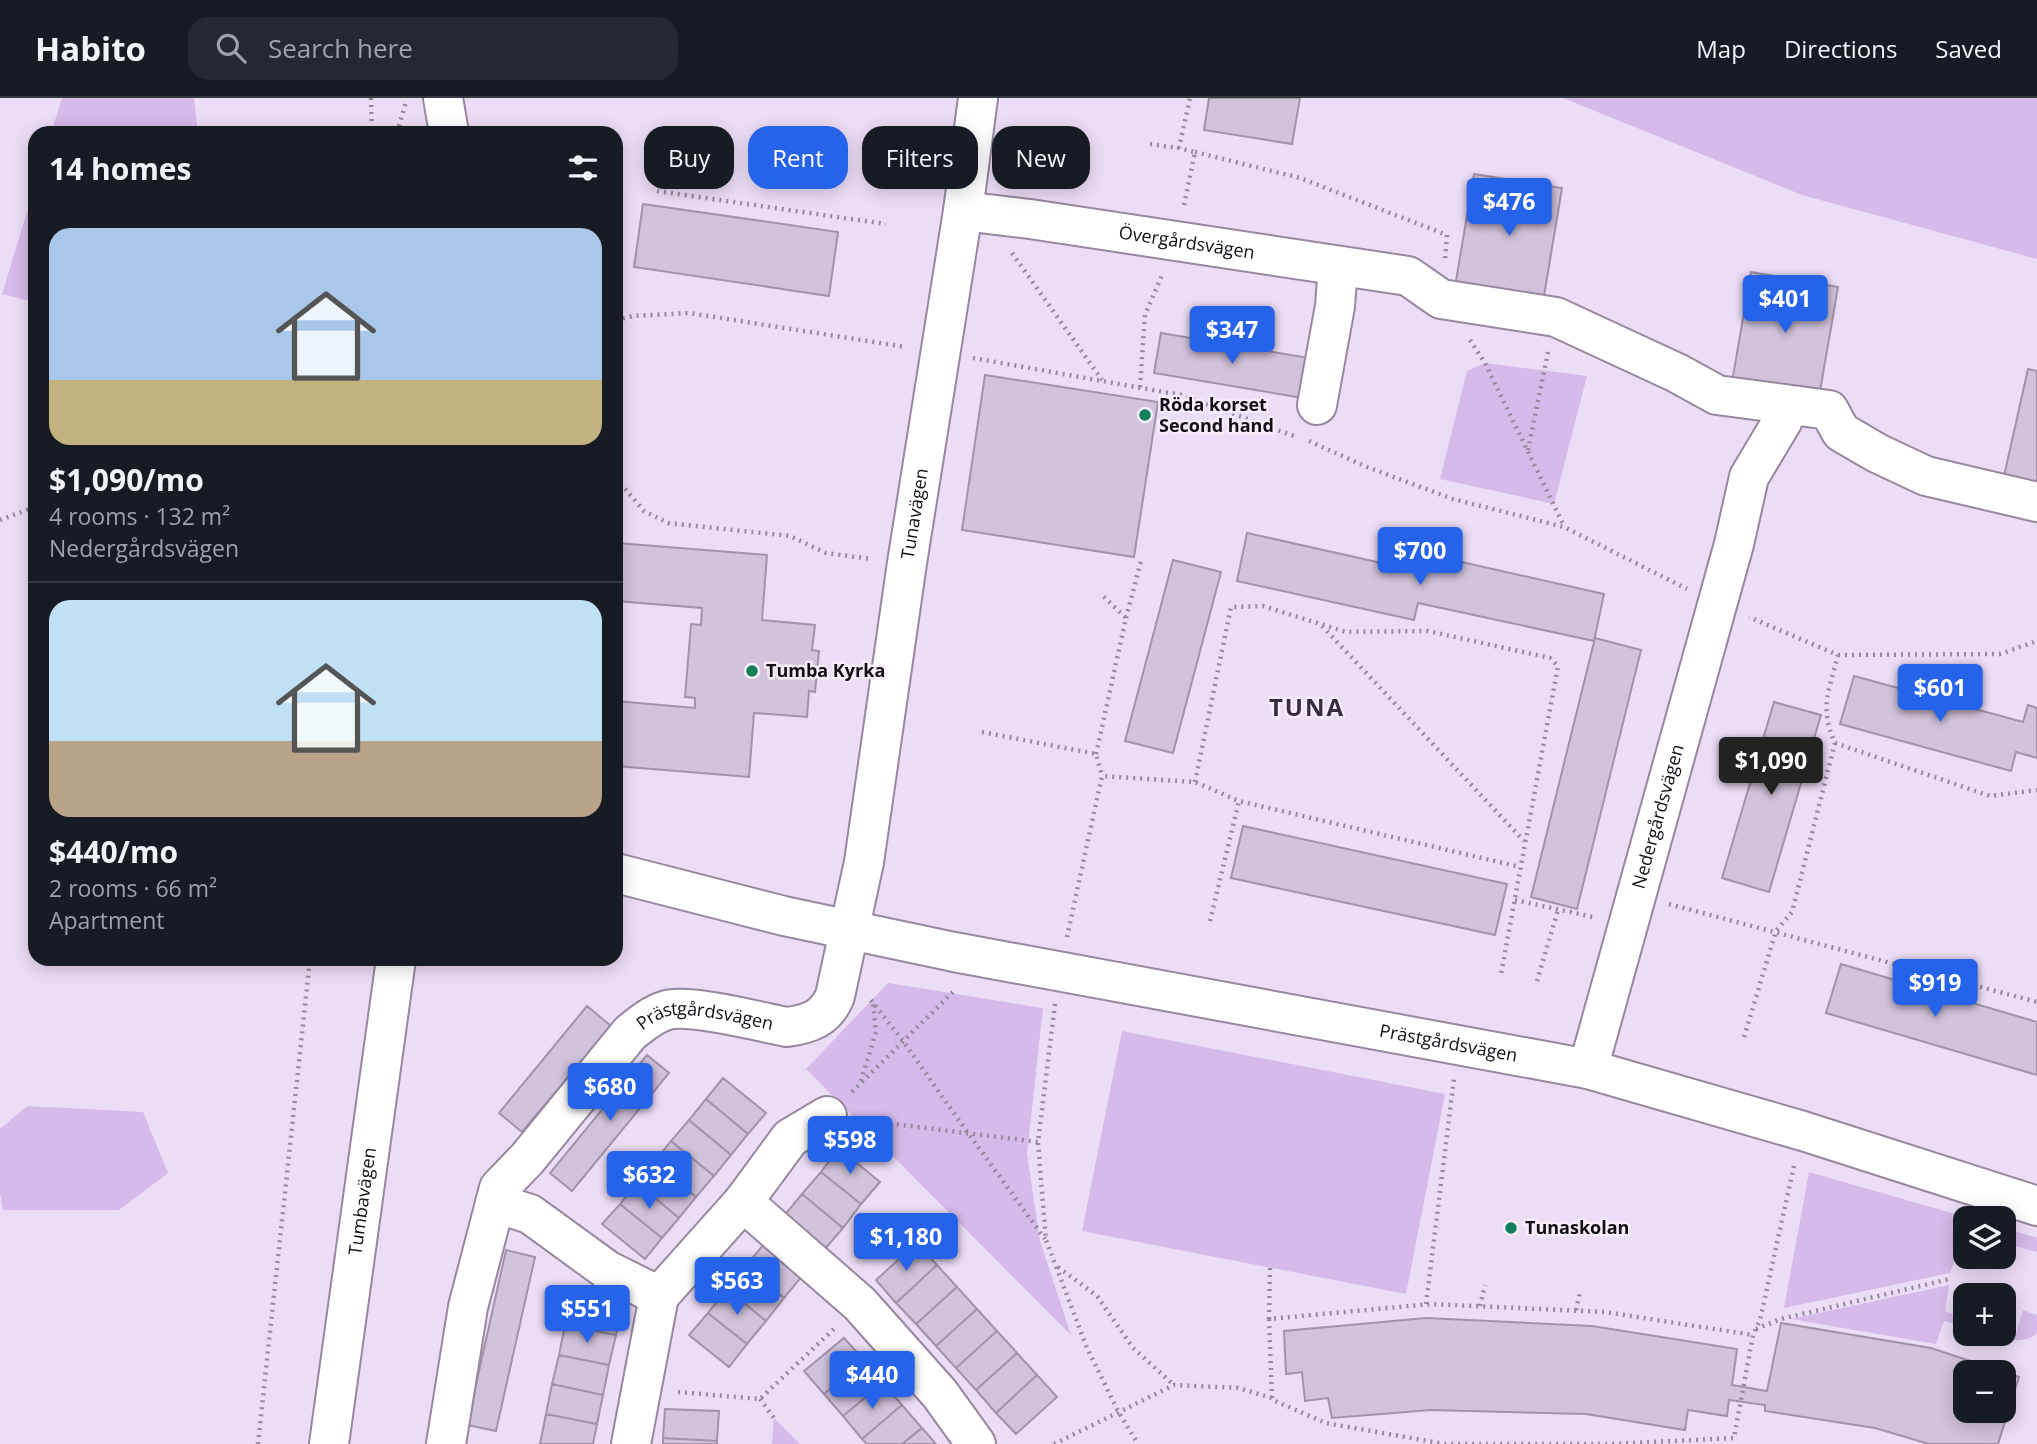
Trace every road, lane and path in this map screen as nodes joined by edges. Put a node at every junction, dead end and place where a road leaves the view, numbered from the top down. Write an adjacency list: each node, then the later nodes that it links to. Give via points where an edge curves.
1 (371, 98): 6 (path)
2 (407, 98): 7 (path)
3 (443, 98): 8 (street)
4 (978, 98): 13 (street, Tunavägen)
5 (1190, 98): 10 (path)
6 (372, 126)
7 (399, 126)
8 (448, 126)
9 (1150, 144): 10 (path)
10 (1179, 148): 11 (path)
11 (1195, 152): 15 (path); 17 (path, via 1300,178 1447,235)
12 (657, 191): 14 (path)
13 (974, 212): 15 (street, Övergårdsvägen); 20 (street, Tunavägen); 22 (path)
14 (886, 224)
15 (1177, 241): 16 (street, Övergårdsvägen); 23 (path, via 1145,315)
16 (1338, 266): 17 (street, Övergårdsvägen, via 1408,276); 24 (street)
17 (1441, 299): 18 (street)
18 (1556, 317): 25 (street, via 1717,394); 26 (path)
19 (623, 318): 20 (path, via 689,313)
20 (941, 353): 22 (path); 33 (street, Tunavägen)
21 (1485, 363): 26 (path)
22 (1102, 381): 23 (path)
23 (1140, 387): 31 (path, via 1181,394 1453,499)
24 (1317, 405)
25 (1784, 406): 28 (street, via 1829,410 1841,432 1926,476); 35 (street, Nedergårdsvägen, via 1783,420 1749,477)
26 (1528, 451): 31 (path)
27 (623, 486): 33 (path, via 644,510 668,523 790,536 826,553)
28 (2037, 502)
29 (28, 510): 30 (path)
30 (0, 520)
31 (1564, 527): 35 (path)
32 (1142, 557): 36 (path)
33 (907, 563): 54 (street, Tunavägen, via 864,862)
34 (1102, 595): 36 (path)
35 (1718, 604): 39 (path); 52 (street, Nedergårdsvägen)
36 (1125, 618): 42 (path)
37 (1321, 625): 44 (path, via 1263,606 1231,607); 47 (path); 47 (path, via 1346,632 1427,631 1550,658 1558,666)
38 (2037, 641): 39 (path, via 2000,654)
39 (1838, 655): 41 (path, via 1825,706)
40 (982, 732): 42 (path)
41 (1835, 743): 45 (path, via 1990,796); 55 (path, via 1792,912)
42 (1096, 754): 43 (path)
43 (1102, 776): 44 (path); 58 (path)
44 (1195, 782): 46 (path)
45 (2037, 790)
46 (1239, 801): 48 (path); 53 (path)
47 (1525, 842): 48 (path)
48 (1520, 867): 50 (path)
49 (623, 875): 54 (street, Prästgårdsvägen)
50 (1515, 900): 51 (path); 59 (path)
51 (1559, 910): 52 (path); 61 (path)
52 (1633, 910): 55 (path); 67 (street, Nedergårdsvägen)
53 (1210, 921)
54 (849, 930): 58 (street, Prästgårdsvägen); 60 (street, Prästgårdsvägen)
55 (1776, 931): 64 (path); 65 (path)
56 (309, 966): 96 (path)
57 (395, 966): 97 (street, Tumbavägen)
58 (1059, 971): 67 (street, Prästgårdsvägen); 72 (path)
59 (1501, 974)
60 (840, 976): 63 (path); 75 (street, Prästgårdsvägen, via 830,1009 803,1025 787,1027 685,1008 666,1010 646,1020 499,1188)
61 (1536, 981)
62 (957, 988): 66 (path)
63 (873, 1002): 66 (path); 69 (path, via 876,1032)
64 (2037, 1002)
65 (1744, 1037)
66 (904, 1041): 69 (path); 71 (path)
67 (1588, 1069): 76 (street, Prästgårdsvägen, via 1783,1124)
68 (1455, 1072): 85 (path)
69 (861, 1082): 70 (path)
70 (827, 1116): 71 (path); 74 (street, via 790,1138)
71 (968, 1133): 72 (path); 77 (path)
72 (1038, 1142): 77 (path)
73 (1796, 1159): 89 (path)
74 (743, 1202): 83 (street); 84 (street)
75 (495, 1203): 83 (street, via 530,1214 607,1270); 98 (street, Prästgårdsvägen, via 468,1307)
76 (2037, 1206)
77 (1046, 1240): 78 (path)
78 (1056, 1265): 90 (path, via 1097,1296 1133,1348); 94 (path, via 1087,1348)
79 (1270, 1268): 88 (path)
80 (1950, 1279): 89 (path, via 1781,1319)
81 (1485, 1285): 86 (path)
82 (1580, 1292): 87 (path)
83 (659, 1296): 91 (street)
84 (860, 1304): 93 (path); 100 (street, via 940,1394)
85 (1426, 1304): 86 (path); 88 (path)
86 (1480, 1306): 87 (path)
87 (1576, 1310): 89 (path)
88 (1269, 1319): 92 (path)
89 (1754, 1333): 103 (path, via 1734,1438)
90 (1174, 1385): 92 (path, via 1238,1388); 94 (path)
91 (642, 1389): 93 (path); 99 (street)
92 (1272, 1398): 103 (path, via 1326,1423 1445,1444)
93 (760, 1399): 95 (path)
94 (1118, 1411): 101 (path); 102 (path)
95 (774, 1418)
96 (258, 1444)
97 (329, 1444)
98 (446, 1444)
99 (631, 1444)
100 (975, 1444)
101 (1054, 1444)
102 (1138, 1444)
103 (1613, 1444)

